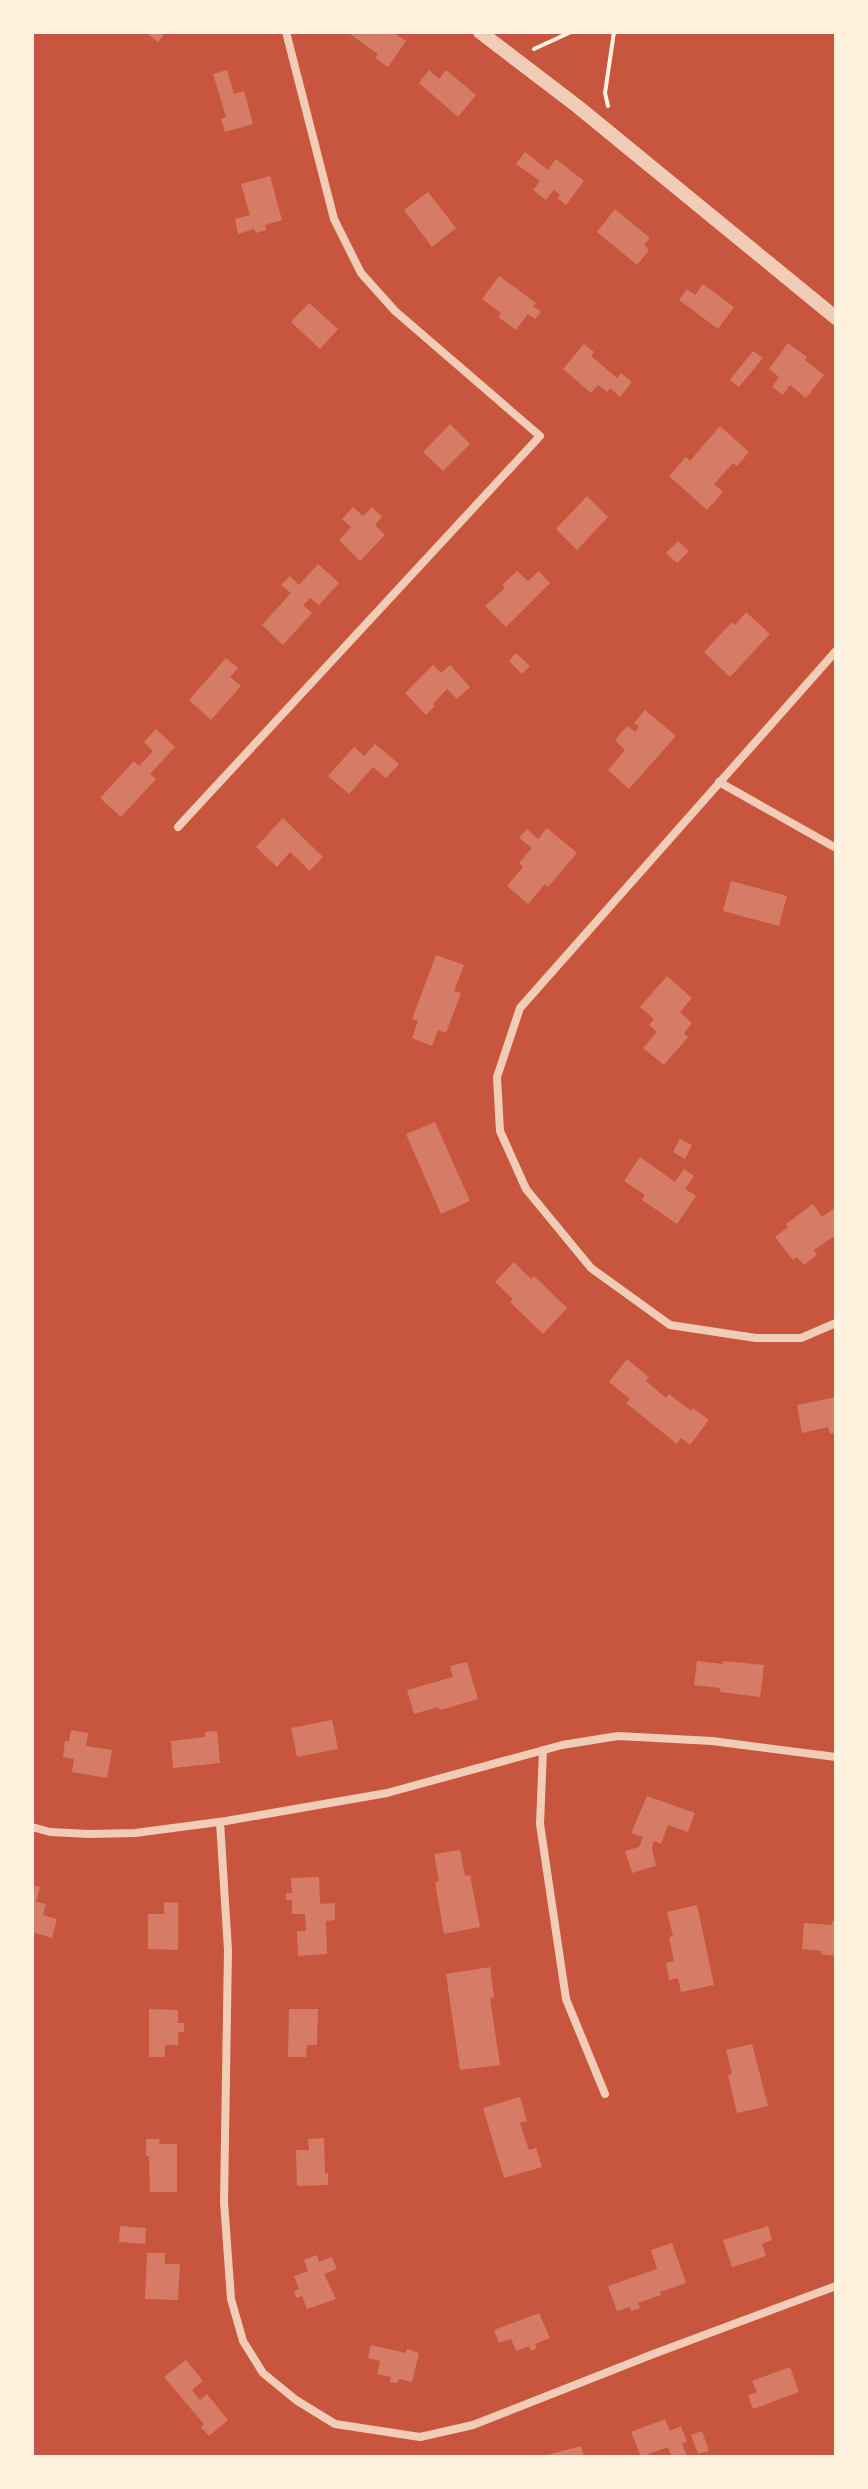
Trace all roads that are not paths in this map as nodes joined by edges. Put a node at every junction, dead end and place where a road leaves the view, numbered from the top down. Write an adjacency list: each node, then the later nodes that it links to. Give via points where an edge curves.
1 (286, 32): 6 (street, via 334,219 361,273 395,311 540,436)
2 (480, 32): 3 (street)
3 (836, 318)
4 (836, 651): 5 (street)
5 (719, 782): 7 (street); 8 (street, via 520,1008 497,1077 500,1131 526,1189 591,1268 670,1325 756,1338 801,1338)
6 (178, 827)
7 (836, 848)
8 (836, 1323)
9 (543, 1750): 10 (street, via 618,1736 712,1741); 11 (street, via 387,1793); 13 (street, via 540,1824 566,1999)
10 (836, 1757)
11 (220, 1822): 12 (street, via 135,1833); 14 (street, via 228,1950 224,2202 231,2299 243,2341 263,2373 296,2400 335,2424 420,2437 473,2425)
12 (32, 1827)
13 (605, 2094)
14 (836, 2286)

